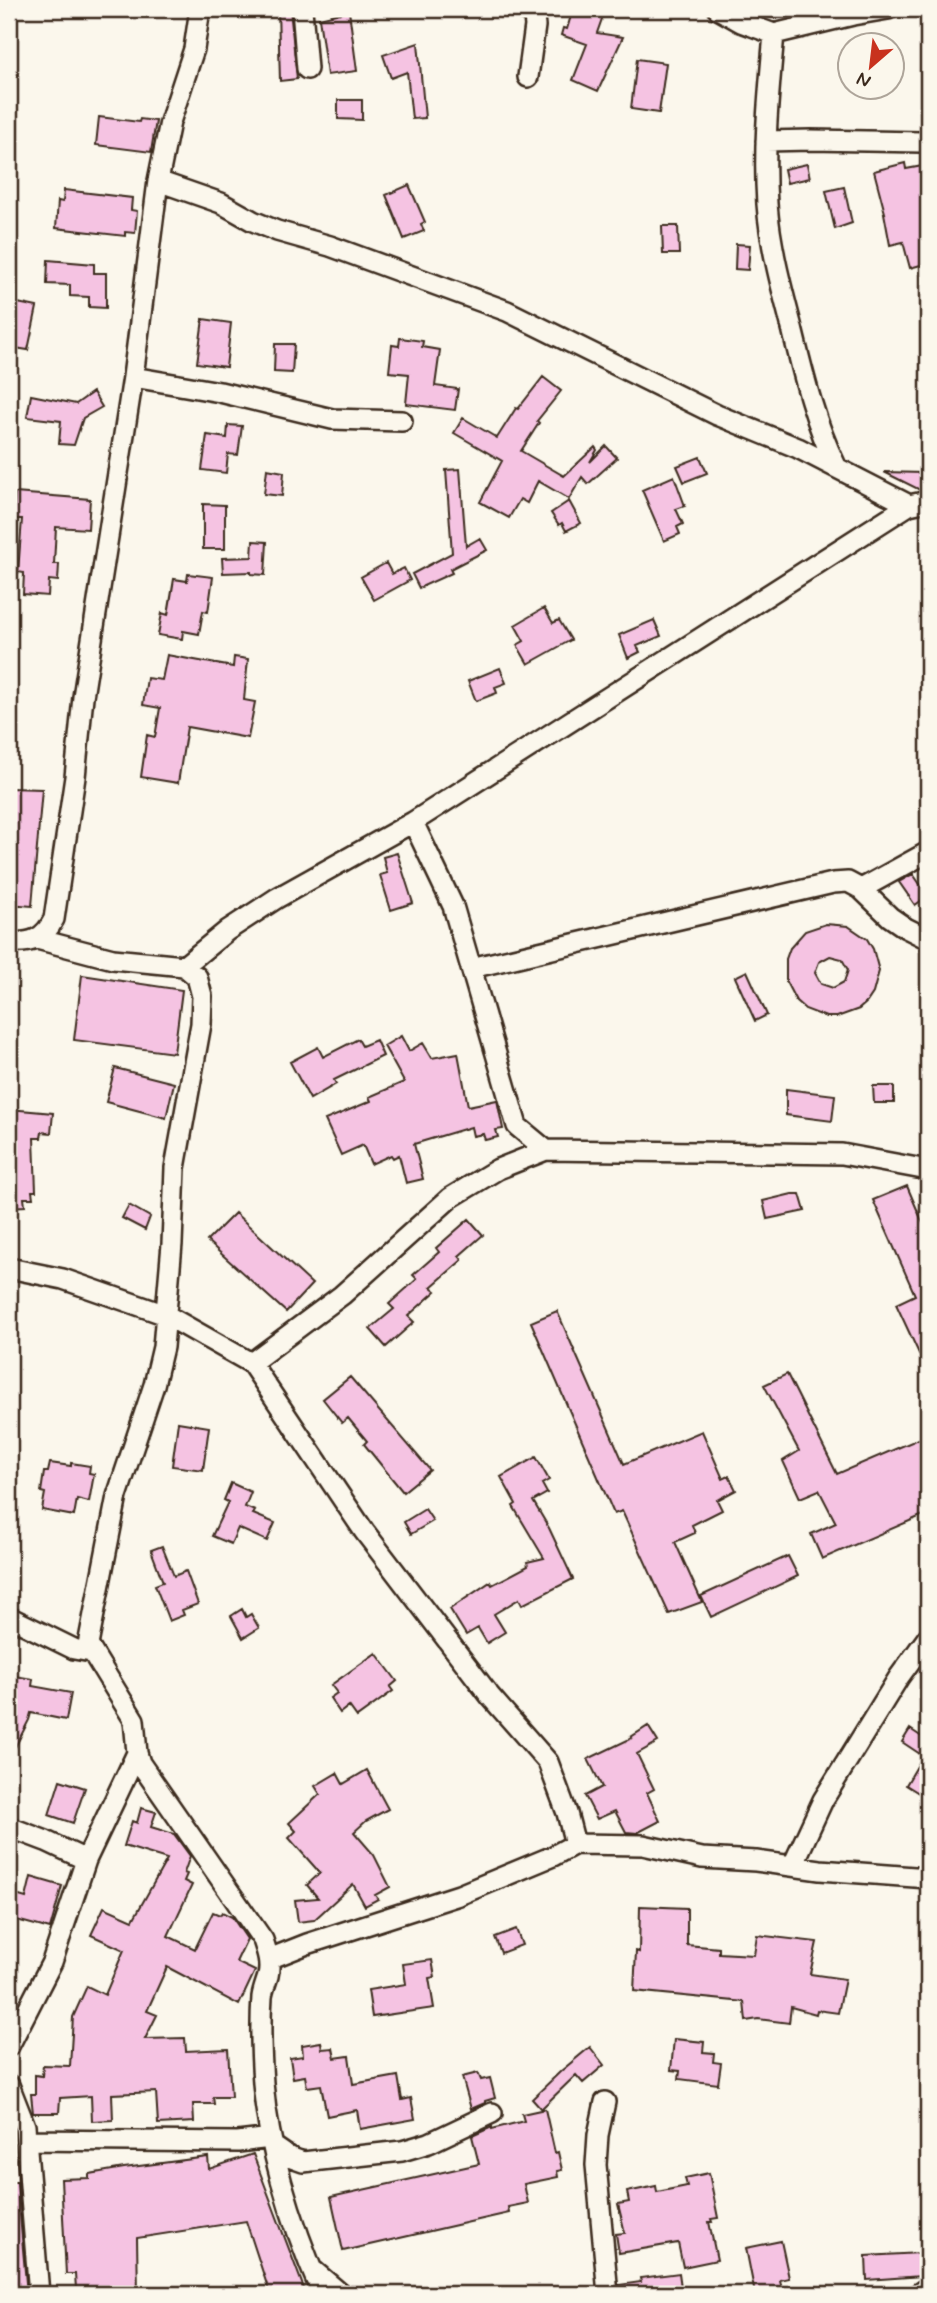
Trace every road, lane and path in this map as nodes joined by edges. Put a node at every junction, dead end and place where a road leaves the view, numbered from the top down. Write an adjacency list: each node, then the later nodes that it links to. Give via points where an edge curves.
1 (302, 9): 7 (street)
2 (525, 9): 8 (street, via 535,26)
3 (718, 9): 6 (street)
4 (888, 9): 6 (street)
5 (195, 10): 11 (street, via 194,49 170,122)
6 (774, 34): 9 (street)
7 (307, 69)
8 (528, 77)
9 (766, 141): 10 (street); 14 (street, via 767,206 783,292 810,402)
10 (922, 142)
11 (158, 181): 12 (street); 14 (street, via 221,203 277,231 507,311 718,415)
12 (133, 377): 13 (street, via 332,419); 20 (street, via 54,919)
13 (402, 421)
14 (836, 466): 15 (street)
15 (919, 503): 16 (street)
16 (412, 822): 22 (street, via 277,898); 23 (street, via 453,906)
17 (928, 852): 18 (street)
18 (861, 889): 19 (street, via 890,917); 23 (street, via 848,882 833,883)
19 (928, 939)
20 (37, 940): 21 (street); 22 (street, via 113,959)
21 (9, 942)
22 (184, 965): 29 (street, via 197,977 201,1024 175,1168)
23 (471, 968): 24 (street)
24 (520, 1129): 25 (street); 26 (street)
25 (546, 1150): 26 (street); 27 (street, via 842,1154)
26 (508, 1165): 30 (street, via 450,1198 342,1295)
27 (928, 1170)
28 (9, 1268): 29 (street, via 63,1279)
29 (166, 1315): 30 (street); 33 (street, via 154,1385 114,1508 88,1639)
30 (251, 1363): 36 (street, via 364,1531 490,1696 548,1762)
31 (9, 1617): 33 (street, via 63,1644)
32 (928, 1637): 38 (street, via 823,1800)
33 (91, 1652): 34 (street, via 134,1720)
34 (137, 1753): 37 (street); 40 (street, via 263,1940)
35 (9, 1827): 37 (street)
36 (575, 1844): 38 (street, via 643,1845 702,1858); 40 (street, via 460,1895)
37 (86, 1860): 41 (street, via 52,1962)
38 (793, 1865): 39 (street)
39 (928, 1878)
40 (269, 1959): 46 (street, via 262,1995 262,2040)
41 (9, 2046)
42 (9, 2085): 45 (street, via 22,2112)
43 (605, 2102): 52 (street, via 596,2165)
44 (492, 2113): 46 (street, via 402,2151 303,2161 289,2157)
45 (27, 2140): 46 (street); 49 (street)
46 (272, 2142): 47 (street, via 284,2194)
47 (311, 2268): 50 (street); 51 (street)
48 (928, 2287): 53 (street)
49 (39, 2294)
50 (322, 2294)
51 (341, 2294)
52 (608, 2294)
53 (918, 2294)

